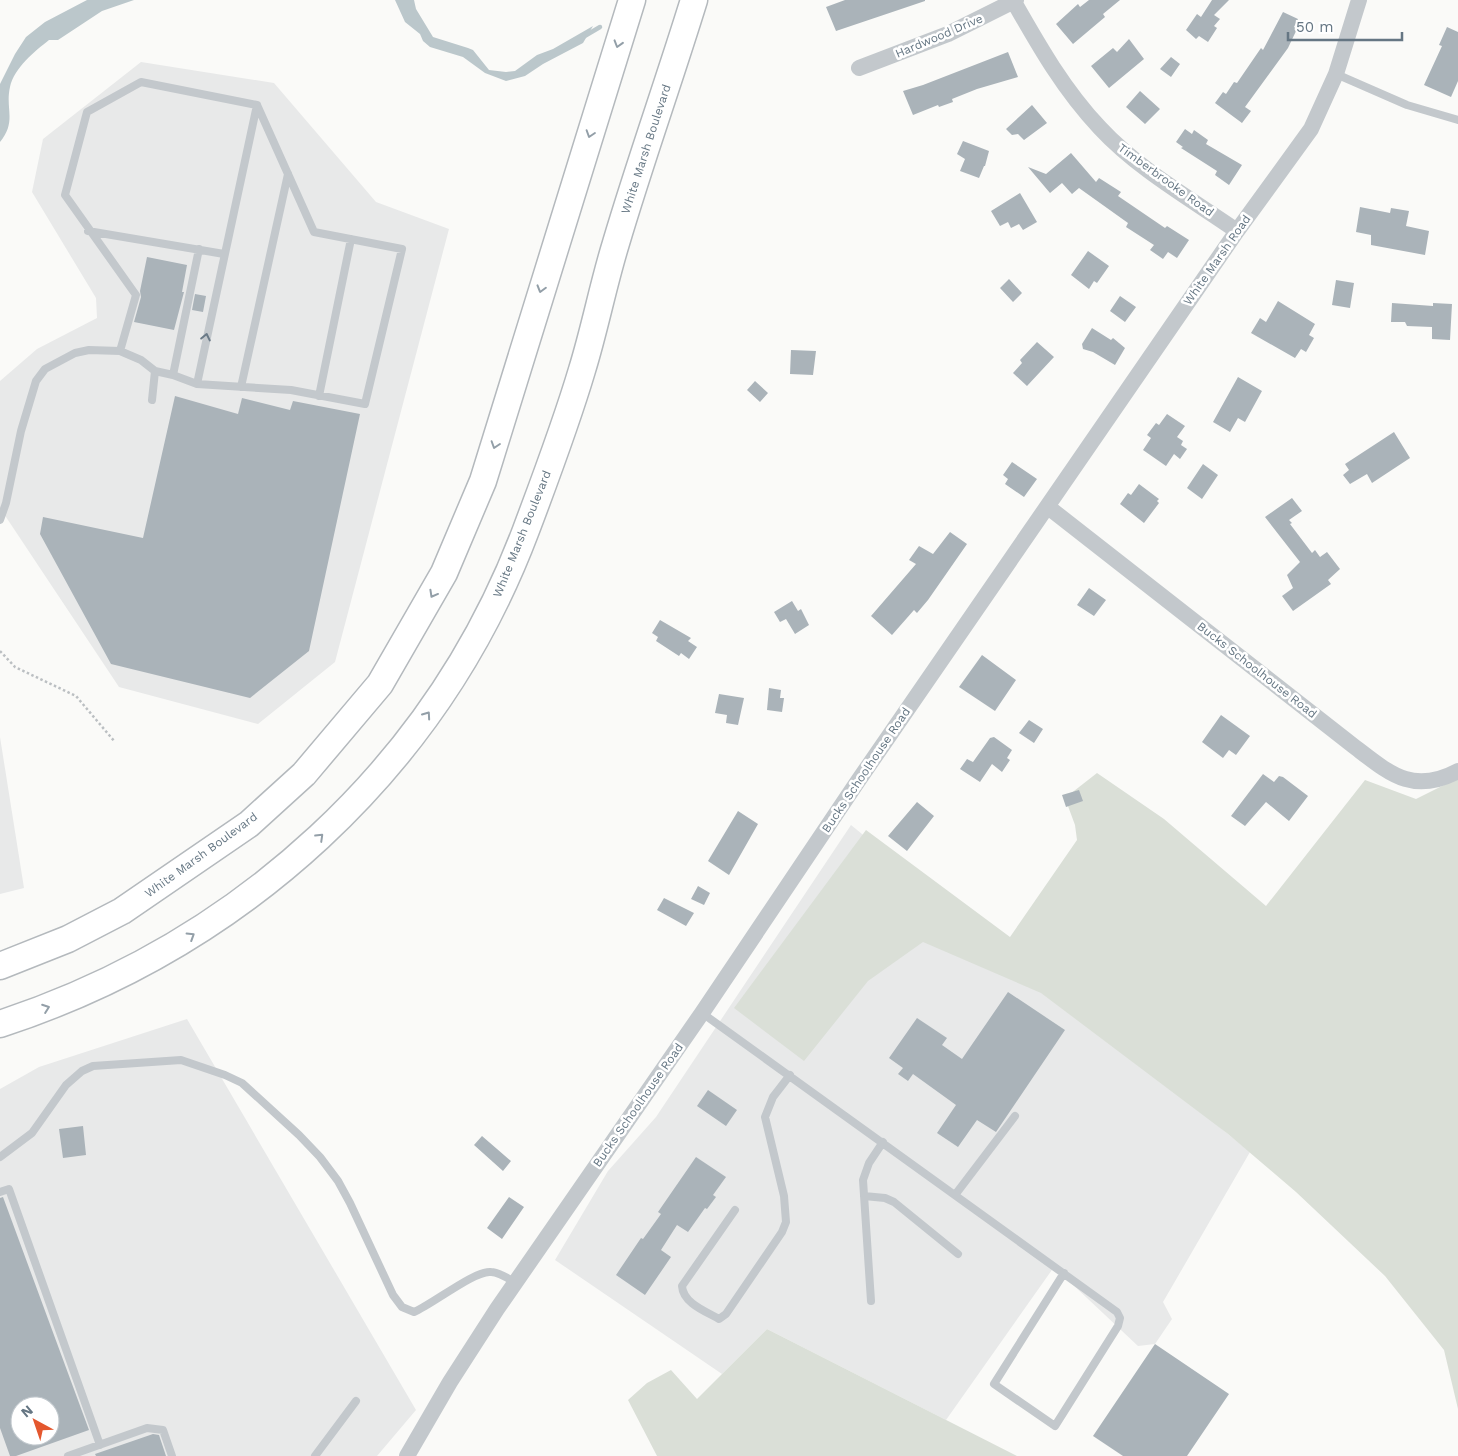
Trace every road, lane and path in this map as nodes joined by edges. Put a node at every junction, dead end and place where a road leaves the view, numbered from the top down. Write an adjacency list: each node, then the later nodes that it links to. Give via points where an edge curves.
1 (632, 0): 27 (highway, White Marsh Boulevard, one-way to 27, via 483,481 444,573 380,684 304,774 249,824 122,911 68,939)
2 (694, 0): 29 (highway, White Marsh Boulevard, one-way to 2, via 70,999 123,975 243,902 298,858 350,807 400,751 435,703 470,648 526,532 583,369 615,245)
3 (1359, 0): 6 (street, White Marsh Road)
4 (1015, 1): 5 (street, Hardwood Drive, via 948,34); 11 (street, Timberbrooke Road, via 1047,60 1100,128 1139,163)
5 (859, 68)
6 (1336, 74): 8 (lane, via 1407,105); 11 (street, White Marsh Road, via 1311,129)
7 (257, 105): 9 (lane); 10 (lane, via 141,82 87,112 65,196); 14 (lane)
8 (1458, 120)
9 (288, 174): 12 (lane, via 314,232); 19 (lane)
10 (88, 231): 13 (lane); 15 (lane, via 136,295)
11 (1237, 232): 22 (street, White Marsh Road)
12 (350, 239): 20 (lane); 20 (lane, via 402,249 366,404)
13 (199, 249): 14 (lane); 17 (lane)
14 (224, 254): 18 (lane, one-way to 14)
15 (120, 351): 16 (lane); 23 (lane, via 75,353 45,369 36,381 20,432)
16 (156, 371): 17 (lane); 21 (lane)
17 (173, 375): 18 (lane)
18 (196, 384): 19 (lane)
19 (240, 387): 20 (lane, via 292,390)
20 (319, 396)
21 (152, 400)
22 (1048, 507): 26 (street, Bucks Schoolhouse Road, via 1397,777 1432,782); 28 (street, Bucks Schoolhouse Road)
23 (0, 520)
24 (0, 651): 25 (path, via 15,667 76,696)
25 (115, 742)
26 (1458, 772)
27 (0, 966)
28 (702, 1012): 30 (lane); 40 (street, Bucks Schoolhouse Road)
29 (0, 1024)
30 (790, 1075): 32 (lane); 37 (lane, via 773,1097 765,1118 784,1196 786,1222 726,1314 719,1319 688,1300 682,1294 682,1286)
31 (1015, 1116): 35 (lane)
32 (883, 1142): 35 (lane); 36 (lane, via 869,1163)
33 (0, 1157): 40 (lane, via 32,1133 66,1084 82,1071 107,1064 181,1060 242,1083 320,1157 338,1181 379,1262 392,1296 402,1307 414,1312 429,1306 482,1272 494,1272)
34 (0, 1192): 43 (lane, via 9,1189)
35 (955, 1195): 39 (lane)
36 (864, 1196): 38 (lane, via 894,1202); 41 (lane)
37 (734, 1210)
38 (958, 1254)
39 (1064, 1273): 39 (lane, via 1117,1312 1120,1318 1107,1346 1055,1426 994,1384)
40 (516, 1283): 47 (street, Bucks Schoolhouse Road, via 450,1382)
41 (871, 1301)
42 (356, 1401): 46 (lane)
43 (100, 1445): 44 (lane); 45 (lane, via 148,1428 163,1430)
44 (68, 1456)
45 (172, 1456)
46 (314, 1456)
47 (407, 1456)

